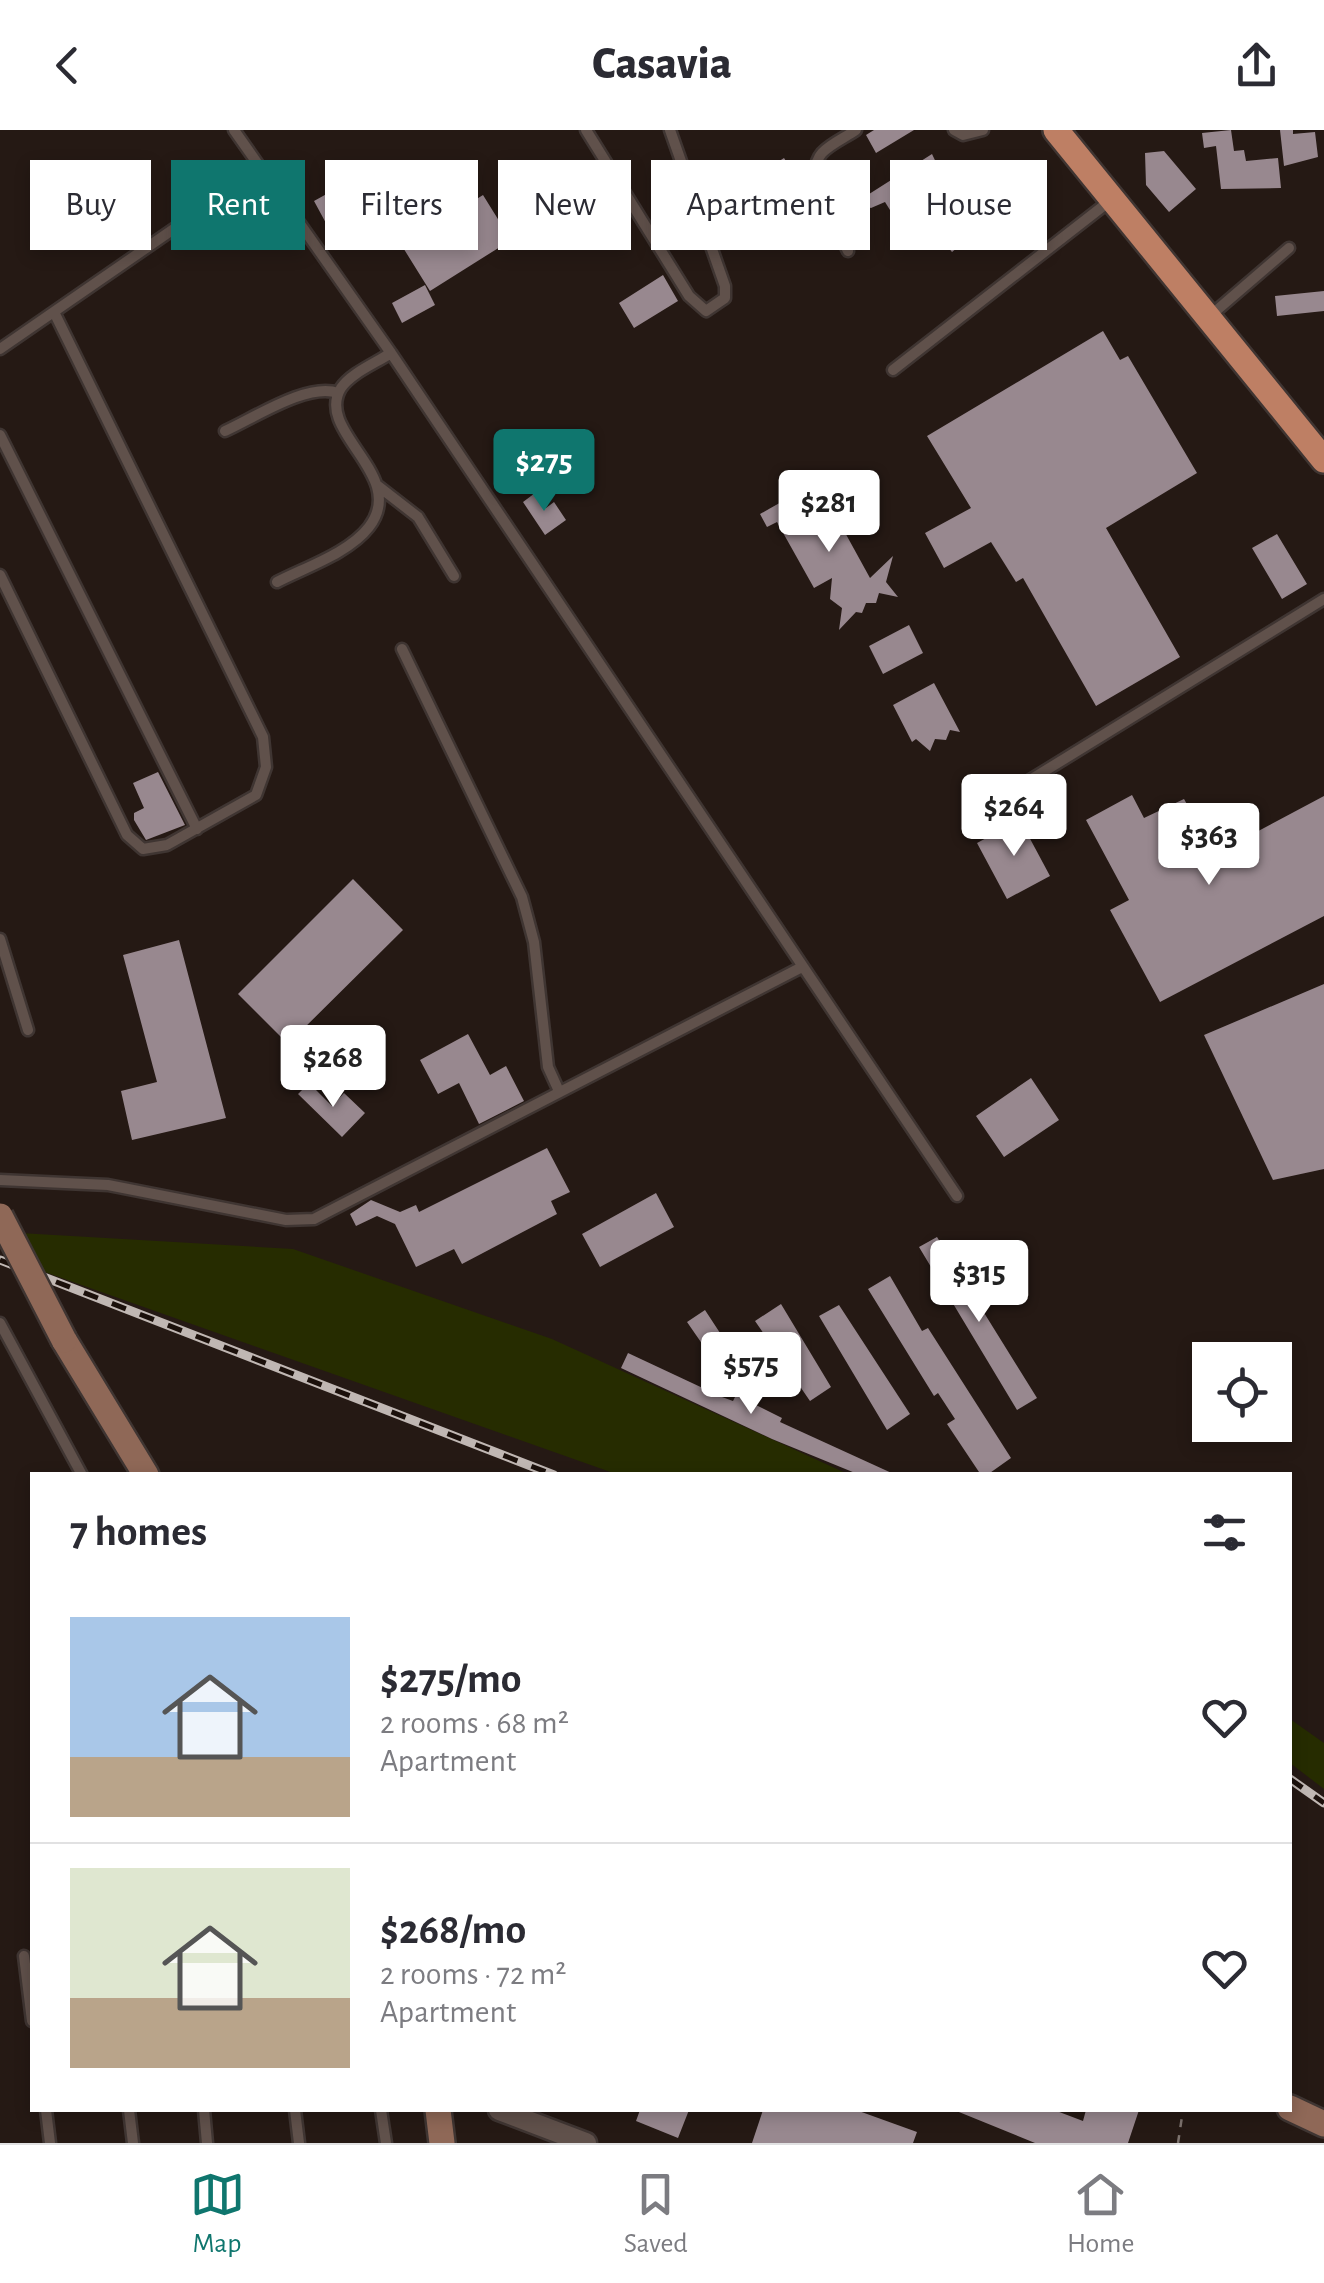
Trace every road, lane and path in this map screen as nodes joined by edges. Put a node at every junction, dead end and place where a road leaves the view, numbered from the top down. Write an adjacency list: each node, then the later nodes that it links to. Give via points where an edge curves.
1 (234, 130): 8 (lane)
2 (586, 130): 3 (lane, via 689,296 706,311 725,298 725,286)
3 (670, 130)
4 (856, 130): 13 (lane, via 821,154 815,168)
5 (954, 130): 6 (lane)
6 (982, 130)
7 (1056, 130): 9 (main road)
8 (256, 160)
9 (1112, 199): 15 (main road); 18 (lane)
10 (305, 230): 17 (lane)
11 (171, 232): 14 (lane)
12 (1289, 248): 15 (lane)
13 (848, 251)
14 (55, 314): 16 (lane); 30 (lane, via 264,737 266,767 256,795)
15 (1210, 316): 22 (main road)
16 (0, 349)
17 (391, 353): 19 (lane); 32 (lane)
18 (893, 370)
19 (338, 393): 20 (lane, via 324,388 301,394); 23 (lane, via 338,418)
20 (225, 431)
21 (0, 435): 30 (lane)
22 (1324, 460)
23 (378, 486): 25 (lane, via 418,517); 26 (lane, via 380,509 368,530)
24 (0, 575): 30 (lane, via 127,836 142,848 167,846)
25 (454, 576)
26 (277, 582)
27 (1324, 599): 29 (lane)
28 (402, 650): 34 (lane, via 522,897 534,942 548,1067)
29 (970, 818)
30 (197, 829)
31 (0, 938): 33 (lane)
32 (802, 967): 34 (lane); 36 (lane)
33 (28, 1030)
34 (558, 1090): 35 (lane, via 314,1219 286,1220 108,1185)
35 (0, 1180)
36 (957, 1196)
37 (0, 1216): 40 (main road, bridge, via 64,1340)
38 (2, 1327): 39 (lane)
39 (80, 1472)
40 (144, 1472)
41 (24, 1956): 42 (lane)
42 (30, 2005)
43 (1292, 2109): 52 (main road)
44 (46, 2112): 53 (lane)
45 (129, 2112): 54 (lane)
46 (204, 2112): 55 (lane)
47 (295, 2112): 56 (lane)
48 (381, 2112): 57 (lane)
49 (438, 2112): 58 (main road)
50 (504, 2112): 59 (street)
51 (1183, 2112): 60 (path)
52 (1324, 2124)
53 (50, 2143)
54 (133, 2143)
55 (208, 2143)
56 (299, 2143)
57 (386, 2143)
58 (442, 2143)
59 (586, 2143)
60 (1178, 2143)

